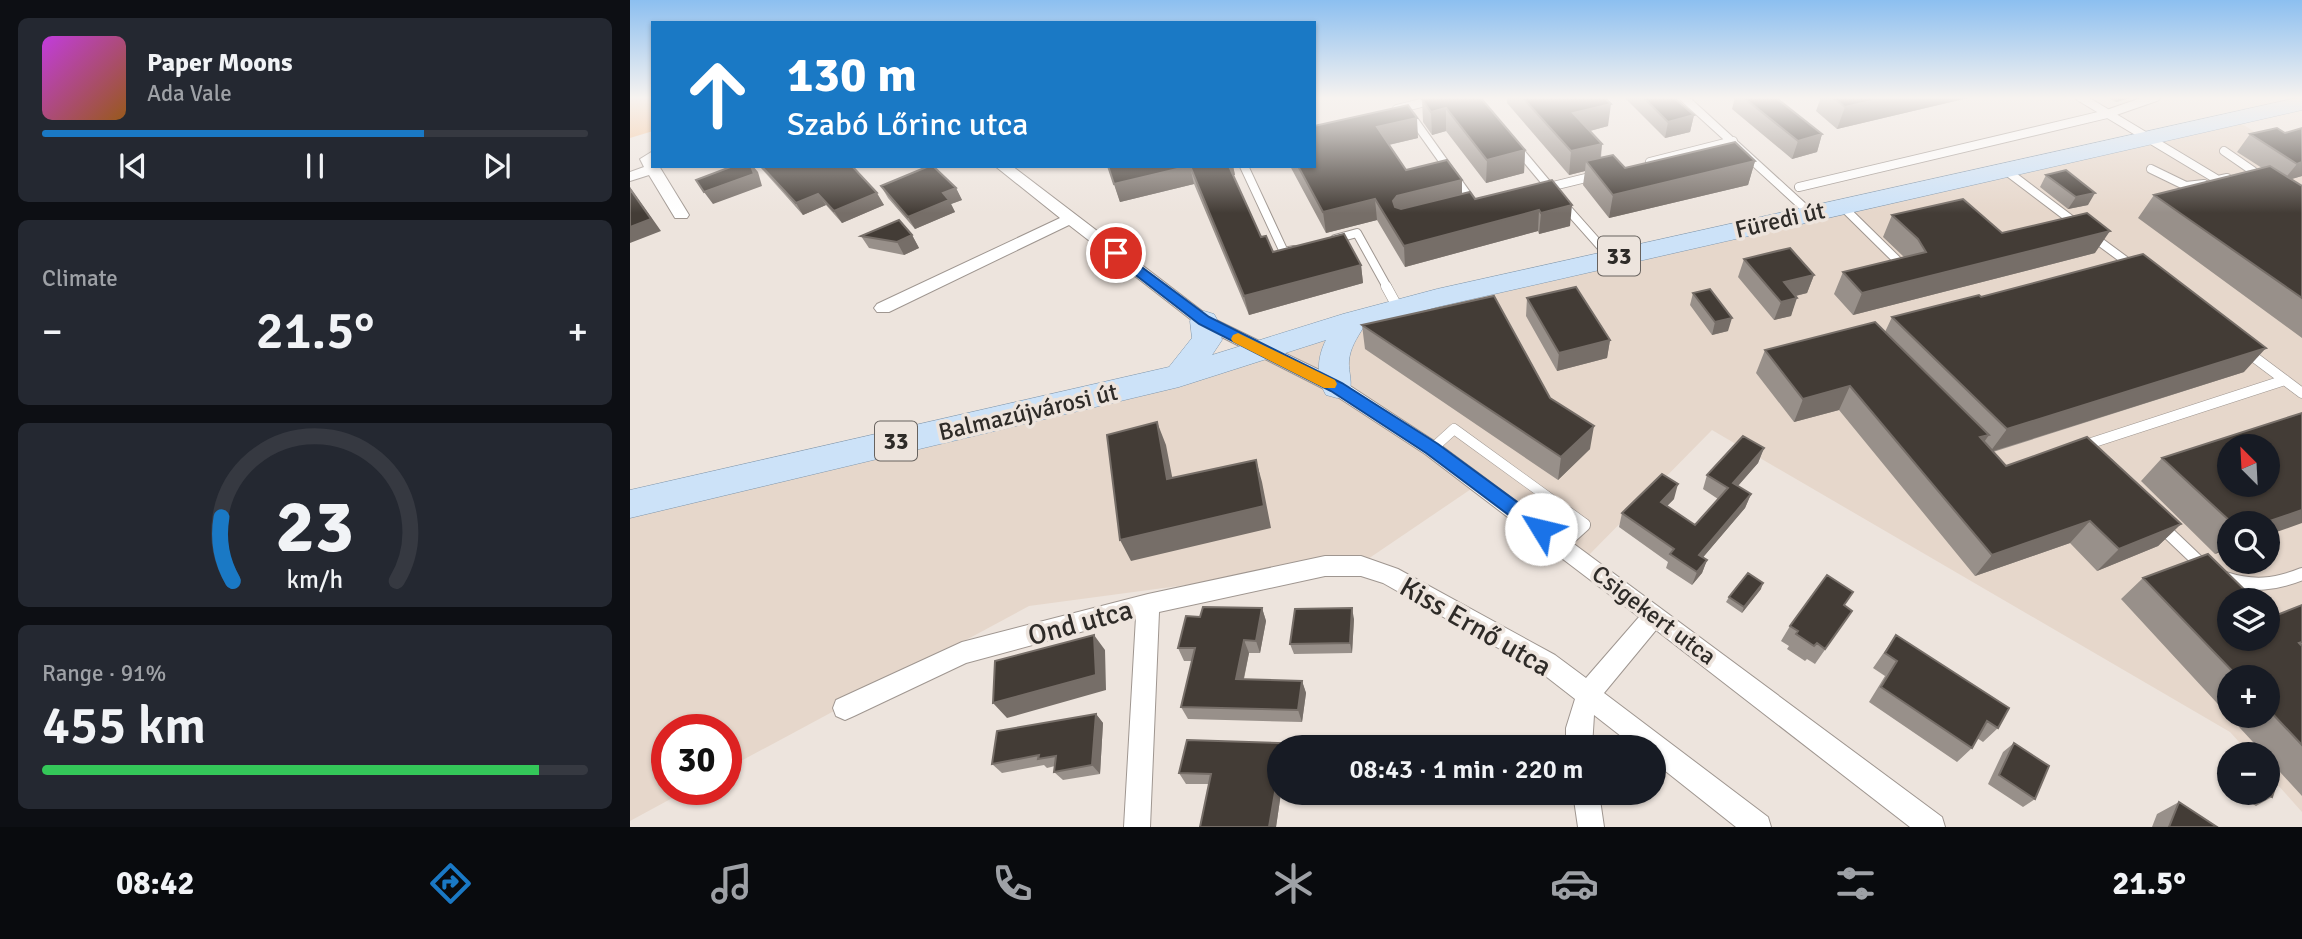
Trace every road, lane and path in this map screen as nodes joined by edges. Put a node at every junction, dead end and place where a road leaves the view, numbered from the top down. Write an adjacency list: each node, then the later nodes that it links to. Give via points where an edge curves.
1 (1425, 136): 25 (lane)
2 (1727, 136): 7 (lane)
3 (2016, 136): 22 (lane)
4 (2151, 136): 5 (main road, Füredi út / 33)
5 (2145, 137): 14 (main road, Füredi út / 33); 20 (lane)
6 (1508, 138): 21 (lane)
7 (1733, 141): 10 (lane); 28 (lane)
8 (2224, 151): 16 (lane)
9 (651, 163): 18 (street)
10 (1641, 164)
11 (655, 168): 29 (street)
12 (1005, 168): 30 (street, Csigekert utca)
13 (1245, 168): 32 (lane, via 1284,252)
14 (2004, 169): 26 (main road, Füredi út / 33); 34 (lane)
15 (2151, 169): 20 (lane, via 2186,186)
16 (2253, 171): 19 (lane); 20 (lane)
17 (1602, 174): 21 (lane)
18 (630, 177)
19 (2262, 177)
20 (2218, 180)
21 (1550, 187): 23 (lane); 33 (lane)
22 (1800, 187)
23 (1537, 190)
24 (1487, 202): 25 (lane)
25 (1475, 205): 27 (lane)
26 (1842, 206): 28 (main road, Füredi út / 33); 35 (lane)
27 (1463, 208)
28 (1810, 213): 33 (main road, Füredi út / 33)
29 (681, 215)
30 (1072, 218): 38 (street); 40 (street, Csigekert utca)
31 (1321, 243): 39 (lane, via 1357,233)
32 (1309, 246)
33 (1611, 258): 39 (main road, Füredi út / 33)
34 (2128, 262): 36 (lane); 37 (lane)
35 (1903, 266)
36 (2115, 266)
37 (2138, 270)
38 (883, 308)
39 (1398, 308): 41 (main road, Füredi út / 33)
40 (1204, 321): 43 (street, Csigekert utca); 44 (main road, via 1207,340)
41 (1353, 321): 43 (main road, Füredi út / 33); 46 (main road, via 1334,355)
42 (2233, 341): 45 (lane)
43 (1261, 350): 44 (main road, Balmazújvárosi út / 33); 46 (street, Csigekert utca)
44 (1179, 376): 52 (main road, Balmazújvárosi út / 33)
45 (2285, 380): 47 (lane); 48 (lane)
46 (1337, 387): 49 (street, Csigekert utca)
47 (2302, 393)
48 (2078, 447): 50 (lane); 51 (lane)
49 (1432, 449): 54 (street, Csigekert utca); 54 (lane, via 1454,429 1585,524)
50 (2065, 451)
51 (2087, 456)
52 (630, 504)
53 (2154, 519): 55 (lane, via 2211,573 2248,586)
54 (1562, 545): 57 (street, Csigekert utca)
55 (2302, 575)
56 (1149, 604): 58 (street, Kiss Ernő utca, via 1325,566 1361,566 1391,576 1547,663); 59 (street, Ond utca, via 962,653); 62 (street, Ond utca)
57 (1654, 616): 58 (street); 65 (street, Csigekert utca)
58 (1587, 695): 60 (street); 64 (street, Kiss Ernő utca)
59 (845, 708)
60 (1578, 735)
61 (1588, 805): 63 (street)
62 (1137, 827)
63 (1591, 827)
64 (1758, 827)
65 (1932, 827)

